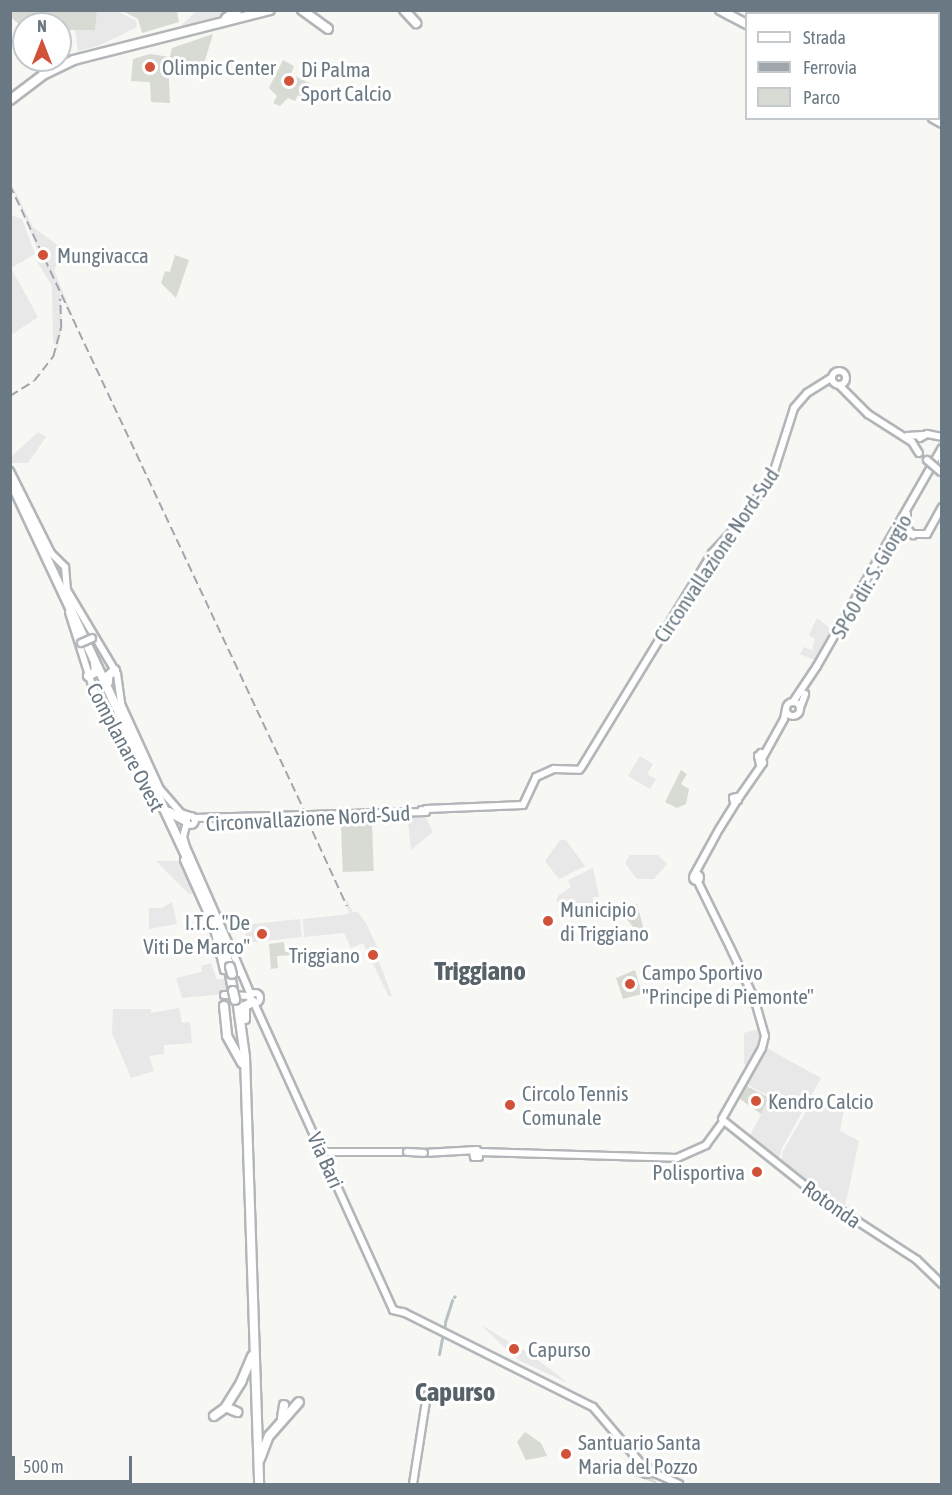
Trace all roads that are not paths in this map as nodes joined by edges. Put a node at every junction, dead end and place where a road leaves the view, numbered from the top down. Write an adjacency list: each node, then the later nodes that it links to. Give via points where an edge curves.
1 (238, 10): 9 (highway)
2 (256, 10): 9 (highway)
3 (270, 10): 15 (highway, via 74,60 43,75)
4 (302, 10): 8 (highway)
5 (404, 10): 12 (highway)
6 (720, 10): 10 (highway)
7 (725, 10): 11 (highway)
8 (310, 14): 13 (highway)
9 (226, 18): 14 (highway, via 65,60 34,76)
10 (745, 22)
11 (745, 22)
12 (416, 23)
13 (328, 29)
14 (10, 95)
15 (10, 100)
16 (837, 382): 17 (main road, via 870,412 912,438); 20 (main road, via 866,412 912,442); 42 (main road, Circonvallazione Nord-Sud, via 807,393 794,408 773,474 740,524 712,553 580,769 554,769 542,774 530,785 524,805)
17 (923, 435): 18 (main road); 20 (main road, via 917,443)
18 (938, 436): 21 (main road)
19 (942, 448): 21 (main road)
20 (919, 453): 24 (main road, bridge)
21 (940, 456): 22 (main road); 28 (main road, SP60 dir. S. Giorgio); 36 (main road)
22 (942, 464)
23 (10, 471): 31 (main road, via 51,553 65,567)
24 (941, 472)
25 (10, 482): 31 (highway); 33 (highway)
26 (10, 490): 31 (main road)
27 (942, 507): 29 (main road, via 930,532)
28 (907, 513): 29 (main road, via 906,527); 30 (main road, SP60 dir. S. Giorgio)
29 (913, 535): 30 (main road, via 900,534)
30 (889, 544): 37 (main road, SP60 dir. S. Giorgio, via 802,698)
31 (87, 641): 32 (main road); 34 (highway, via 97,667); 35 (highway)
32 (115, 670): 33 (highway); 35 (highway); 42 (main road, via 120,701 160,789)
33 (104, 673): 35 (highway)
34 (88, 676): 35 (highway, via 98,674); 45 (main road, Complanare Ovest, via 120,746 136,757)
35 (107, 683): 41 (highway); 45 (highway, via 207,904)
36 (793, 702): 37 (main road); 38 (main road)
37 (800, 708): 39 (main road)
38 (786, 709): 39 (main road); 40 (main road)
39 (793, 716): 40 (main road)
40 (782, 723): 53 (main road, via 697,877 755,1000 765,1036)
41 (158, 793): 42 (highway, via 171,815); 43 (highway)
42 (189, 822): 44 (main road, via 186,847)
43 (207, 900): 44 (main road); 45 (highway)
44 (231, 949): 45 (main road)
45 (231, 970): 46 (highway); 47 (main road, via 241,972)
46 (236, 995): 47 (main road); 48 (main road); 49 (highway); 52 (highway)
47 (254, 999): 52 (highway, via 244,1010); 54 (main road, Via Bari, via 319,1144)
48 (224, 1000): 50 (highway)
49 (238, 1016): 50 (highway, via 237,1036 229,1036); 51 (highway)
50 (227, 1030): 51 (highway)
51 (243, 1066): 56 (highway)
52 (246, 1081): 56 (highway)
53 (723, 1121): 54 (main road, bridge, via 699,1150 677,1158); 55 (main road, Rotonda, via 817,1195 917,1260)
54 (328, 1151): 67 (main road, Via Bari, via 326,1159 389,1301 398,1310 584,1401 645,1468)
55 (942, 1284)
56 (253, 1348): 57 (highway); 59 (highway)
57 (241, 1382): 59 (highway, via 251,1382); 61 (highway, via 230,1407)
58 (427, 1395): 66 (main road)
59 (254, 1401): 62 (highway)
60 (299, 1402): 63 (highway, via 281,1412)
61 (214, 1416)
62 (256, 1416): 63 (highway, via 260,1436); 64 (highway); 65 (highway)
63 (269, 1436): 64 (highway)
64 (258, 1466): 65 (highway)
65 (258, 1485)
66 (413, 1485)
67 (679, 1485)

